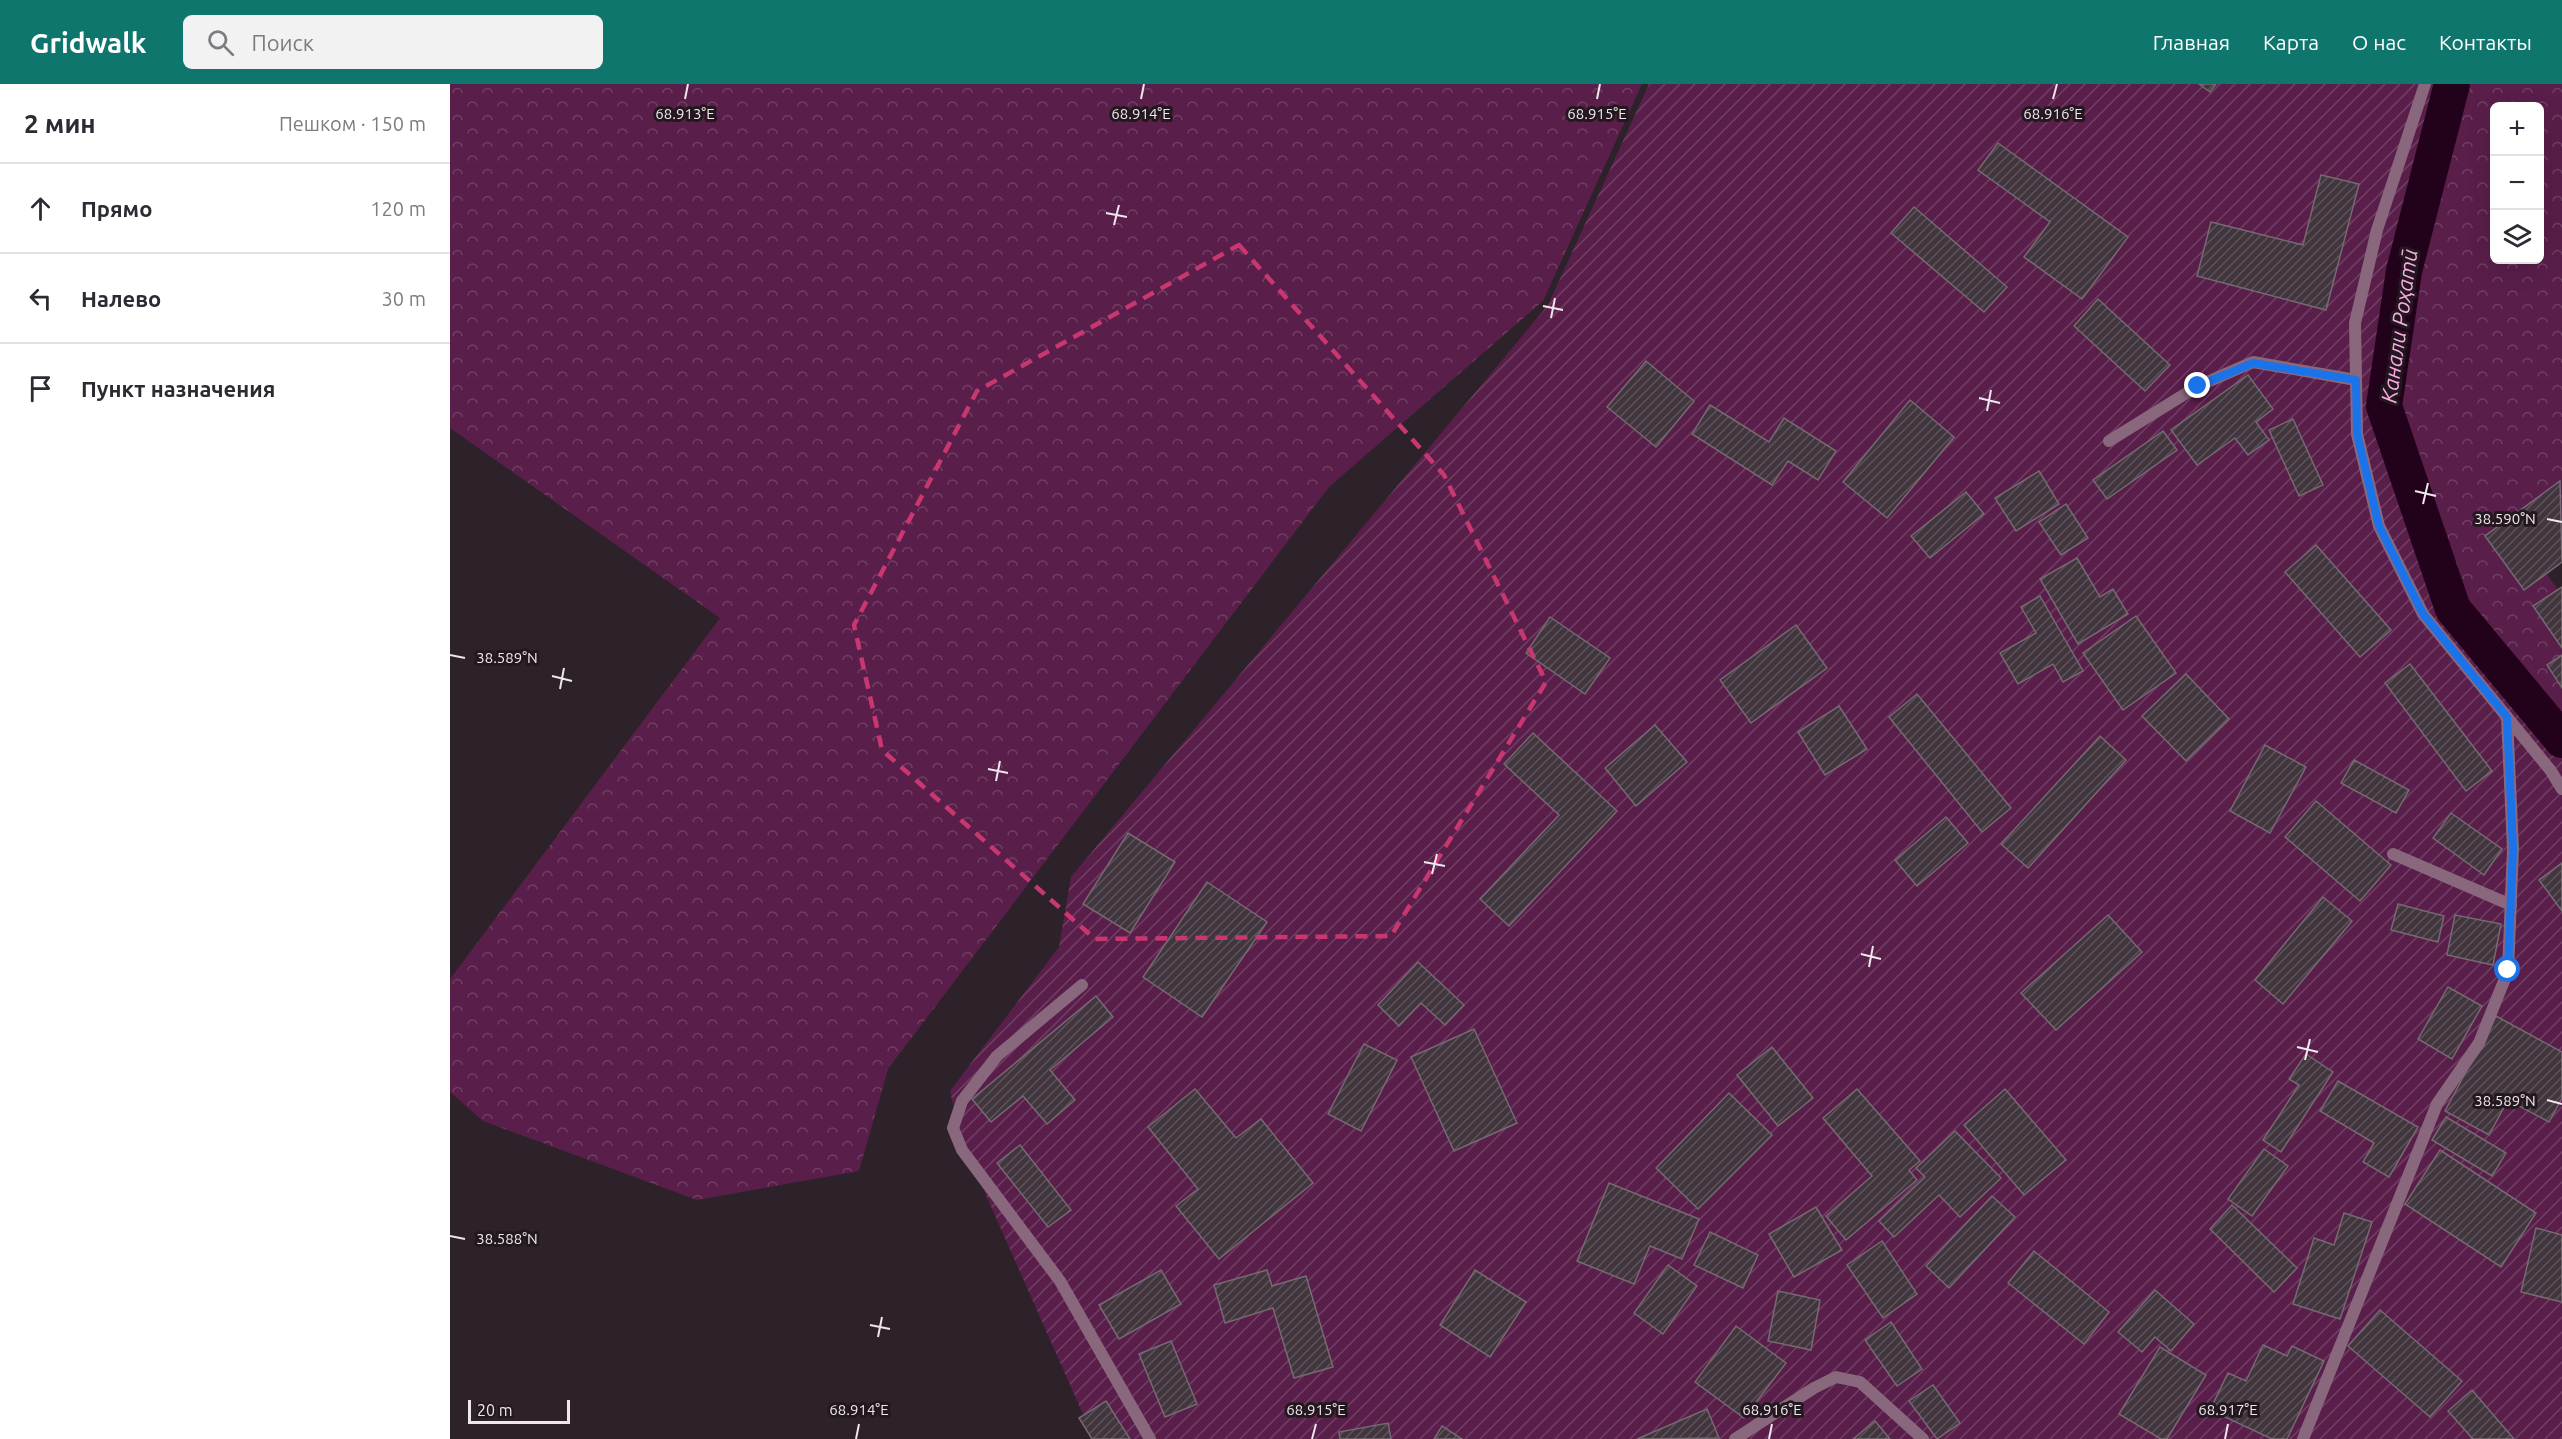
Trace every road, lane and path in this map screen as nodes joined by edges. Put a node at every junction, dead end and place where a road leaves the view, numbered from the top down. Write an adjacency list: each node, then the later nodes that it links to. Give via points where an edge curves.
1 (2425, 84): 2 (street, via 2377,230 2355,322)
2 (2356, 380): 3 (street, via 2253,363 2198,386); 4 (street, via 2357,434 2379,526 2423,614)
3 (2109, 441)
4 (2507, 717): 5 (street); 7 (street, via 2513,849)
5 (2562, 789)
6 (2393, 854): 7 (street)
7 (2511, 905): 12 (street, via 2508,970 2479,1043 2437,1104)
8 (1082, 985): 9 (street, via 998,1056 962,1101 953,1128 962,1150 1060,1281)
9 (1150, 1439)
10 (1735, 1439): 11 (street, via 1836,1377 1860,1382)
11 (1923, 1439)
12 (2303, 1439)

